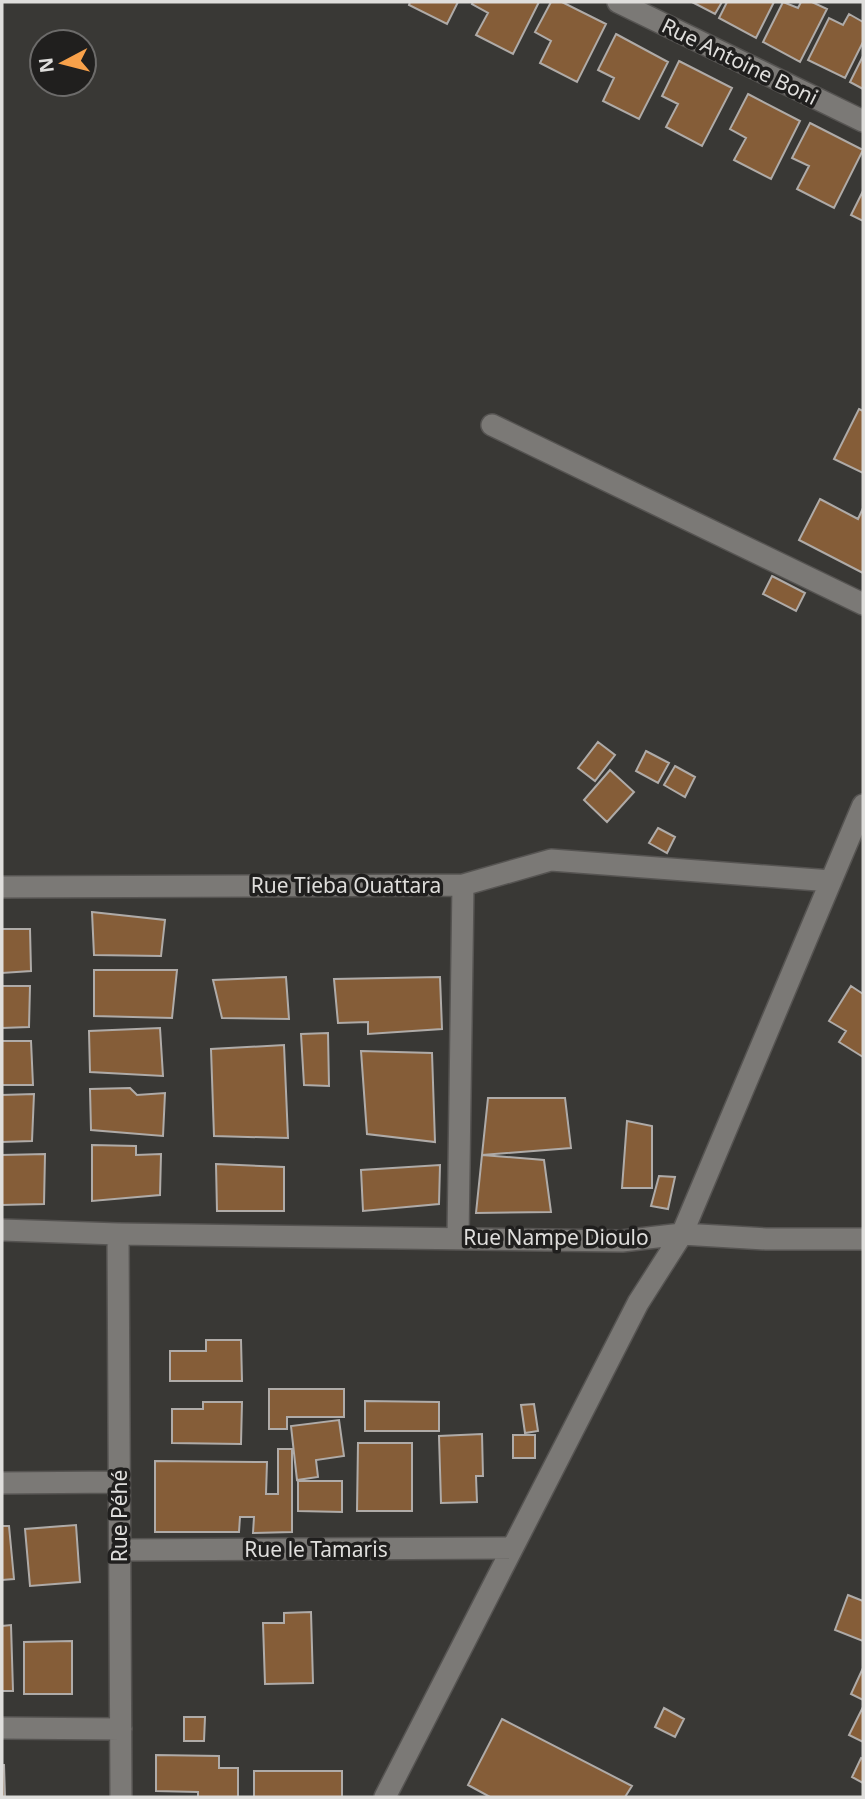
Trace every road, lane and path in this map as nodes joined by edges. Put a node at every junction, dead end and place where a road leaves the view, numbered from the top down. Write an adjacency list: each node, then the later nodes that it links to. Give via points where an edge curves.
1 (618, 2): 2 (street, Rue Antoine Boni)
2 (863, 121)
3 (492, 425): 4 (street)
4 (863, 604)
5 (863, 805): 6 (street)
6 (831, 881): 7 (street, via 551,860); 11 (street)
7 (463, 885): 8 (street, Rue Tieba Ouattara); 12 (street, Rue Tieba Ouattara)
8 (2, 887)
9 (2, 1230): 10 (street, Rue Nampe Dioulo)
10 (118, 1234): 12 (street, Rue Nampe Dioulo); 14 (street, Rue Péhé)
11 (682, 1234): 12 (street, Rue Nampe Dioulo, via 622,1241); 13 (street); 16 (street, Rue Nampe Dioulo, via 638,1303)
12 (458, 1238)
13 (863, 1239)
14 (119, 1482): 15 (street); 17 (street, Rue Péhé)
15 (2, 1483)
16 (512, 1548): 17 (street, Rue le Tamaris); 21 (street, Rue Nampe Dioulo)
17 (120, 1550): 19 (street, Rue Péhé)
18 (2, 1728): 19 (street)
19 (121, 1729): 20 (street, Rue Péhé)
20 (121, 1797)
21 (384, 1797)

